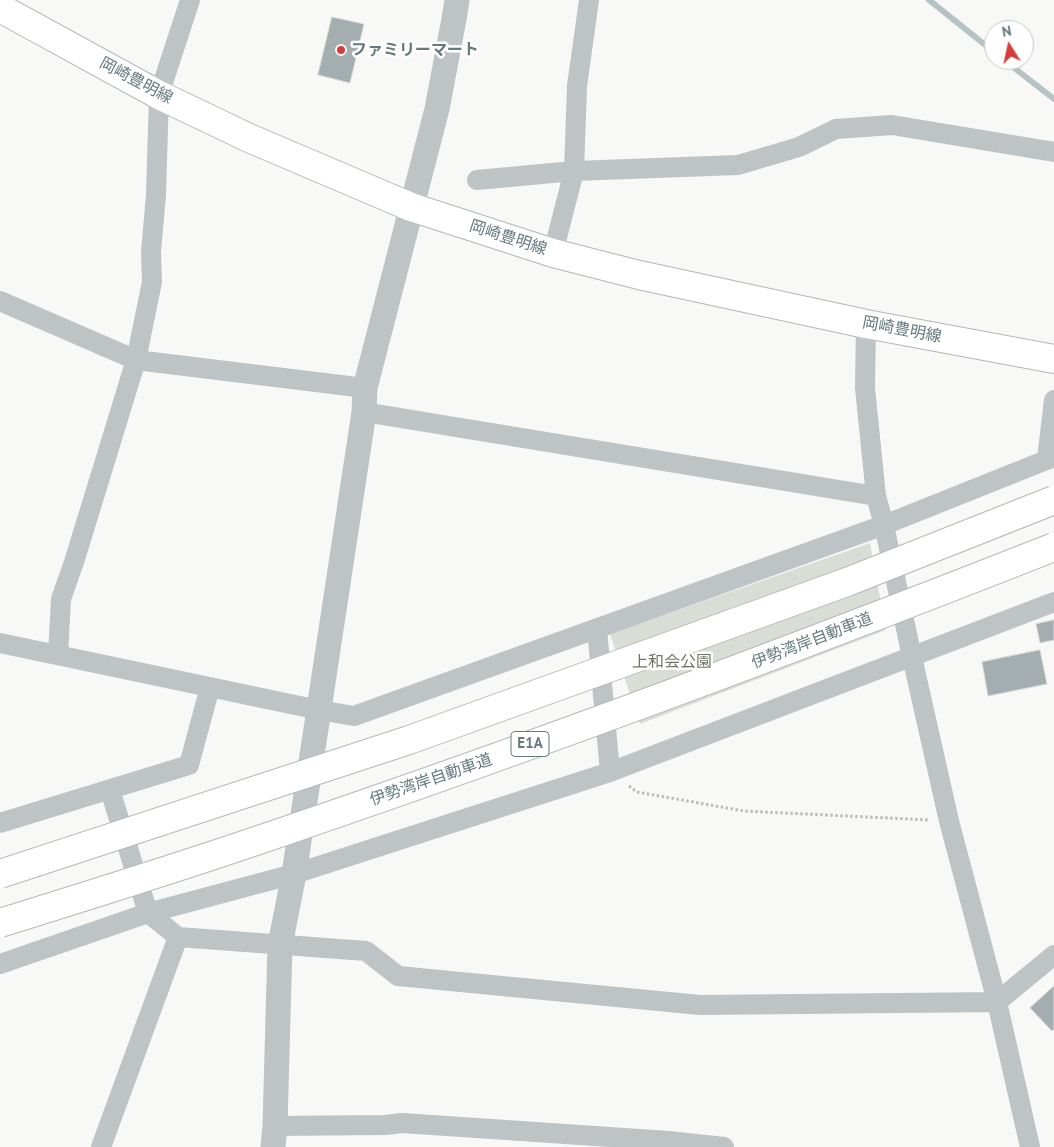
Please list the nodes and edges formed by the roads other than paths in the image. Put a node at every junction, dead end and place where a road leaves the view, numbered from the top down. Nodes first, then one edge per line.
1 (190, 0) edge
2 (457, 0) edge
3 (589, 0) edge
4 (0, 8) edge
5 (159, 95) junction
6 (1054, 152) edge
7 (574, 171) junction
8 (477, 180) dead end
9 (411, 207) junction
10 (553, 253) junction
11 (0, 301) edge
12 (866, 324) junction
13 (1054, 359) edge
14 (136, 360) junction
15 (366, 388) junction
16 (1054, 400) edge
17 (364, 412) junction
18 (1051, 458) edge
19 (876, 496) junction
20 (1054, 500) edge
21 (884, 525) junction
22 (1054, 547) edge
23 (1054, 602) edge
24 (597, 629) junction
25 (0, 643) edge
26 (58, 655) junction
27 (912, 657) junction
28 (210, 687) junction
29 (319, 710) junction
30 (610, 772) junction
31 (110, 790) junction
32 (0, 823) edge
33 (0, 874) edge
34 (294, 874) junction
35 (148, 913) junction
36 (0, 923) edge
37 (178, 937) junction
38 (280, 945) junction
39 (1054, 954) edge
40 (0, 964) edge
41 (996, 1002) junction
42 (274, 1137) edge
43 (102, 1147) edge
44 (724, 1147) edge
45 (1030, 1147) edge

1 - 5 street
2 - 9 street
3 - 7 street
4 - 5 main road, 岡崎豊明線
5 - 9 main road, 岡崎豊明線
5 - 14 street
6 - 7 street
7 - 8 street
7 - 10 street
9 - 10 main road, 岡崎豊明線
9 - 15 street
10 - 12 main road, 岡崎豊明線
11 - 14 street
12 - 13 main road, 岡崎豊明線
12 - 19 street
14 - 15 street
14 - 26 street
15 - 17 street
16 - 18 street
17 - 19 street
17 - 29 street
18 - 21 street
19 - 21 street
20 - 33 main road, bridge
21 - 24 street
21 - 27 street
22 - 36 main road, 伊勢湾岸自動車道 / E1A, bridge
23 - 27 street
24 - 29 street
24 - 30 street
25 - 26 street
26 - 28 street
27 - 30 street
27 - 41 street
28 - 29 street
28 - 31 street
29 - 34 street
30 - 34 street
31 - 32 street
31 - 35 street
34 - 35 street
34 - 38 street
35 - 37 street
35 - 40 street
37 - 38 street
37 - 43 street
38 - 41 street
38 - 42 street
39 - 41 street
41 - 45 street
42 - 44 street

